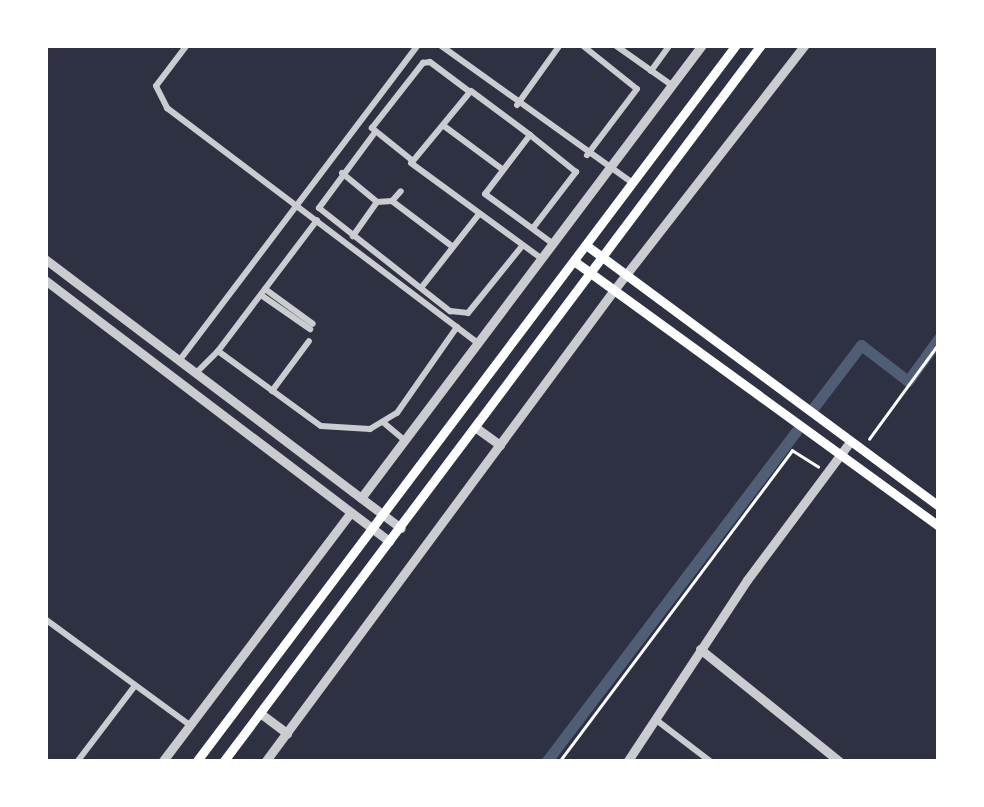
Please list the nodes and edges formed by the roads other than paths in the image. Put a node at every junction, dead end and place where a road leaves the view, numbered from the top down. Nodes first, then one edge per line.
1 (187, 45) edge
2 (418, 45) edge
3 (440, 45) edge
4 (560, 45) edge
5 (582, 45) edge
6 (615, 45) edge
7 (670, 45) edge
8 (702, 45) edge
9 (736, 45) edge
10 (761, 45) edge
11 (805, 45) edge
12 (651, 71) junction
13 (672, 86) junction
14 (470, 90) junction
15 (518, 105) junction
16 (358, 124) junction
17 (444, 126) junction
18 (373, 135) junction
19 (530, 135) junction
20 (587, 155) junction
21 (607, 168) junction
22 (502, 169) junction
23 (342, 173) junction
24 (633, 182) junction
25 (400, 191) dead end
26 (377, 202) junction
27 (392, 202) junction
28 (296, 204) junction
29 (479, 214) junction
30 (317, 220) junction
31 (533, 228) junction
32 (353, 236) junction
33 (552, 243) junction
34 (586, 245) junction
35 (522, 246) junction
36 (453, 247) junction
37 (541, 258) junction
38 (603, 258) junction
39 (45, 259) edge
40 (574, 261) junction
41 (590, 272) junction
42 (626, 274) junction
43 (45, 280) edge
44 (420, 288) junction
45 (614, 290) junction
46 (263, 292) junction
47 (312, 327) dead end
48 (457, 327) junction
49 (309, 341) dead end
50 (478, 342) junction
51 (218, 351) junction
52 (179, 361) junction
53 (196, 373) junction
54 (272, 391) junction
55 (384, 423) junction
56 (475, 427) junction
57 (404, 440) junction
58 (850, 442) junction
59 (500, 444) junction
60 (838, 455) junction
61 (361, 498) junction
62 (939, 506) edge
63 (352, 512) junction
64 (384, 516) junction
65 (939, 526) edge
66 (400, 528) junction
67 (374, 529) junction
68 (389, 541) junction
69 (45, 620) edge
70 (700, 649) junction
71 (134, 686) junction
72 (260, 713) junction
73 (655, 719) junction
74 (190, 724) junction
75 (287, 733) junction
76 (76, 762) edge
77 (162, 762) edge
78 (196, 762) edge
79 (223, 762) edge
80 (265, 762) edge
81 (627, 762) edge
82 (711, 762) edge
83 (840, 762) edge

1 - 28 street
2 - 16 street
3 - 15 street
4 - 15 street
5 - 20 street
6 - 12 street
7 - 12 street
8 - 13 street
9 - 24 main road
10 - 38 main road
11 - 42 street
12 - 13 street
13 - 21 street
14 - 17 street
14 - 17 street
14 - 19 street
15 - 20 street
16 - 18 street
16 - 28 street
17 - 22 street
18 - 23 street
18 - 29 street
19 - 22 street
19 - 31 street
20 - 21 street
21 - 24 street
21 - 33 street
22 - 31 street
23 - 26 street
23 - 32 street
24 - 34 main road
25 - 27 street
26 - 27 street
26 - 32 street
27 - 36 street
28 - 30 street
28 - 52 street
29 - 35 street
29 - 36 street
30 - 46 street
30 - 48 street
31 - 33 street
32 - 44 street
33 - 37 street
34 - 38 main road
34 - 40 main road
35 - 37 street
35 - 44 street
36 - 44 street
37 - 50 street
38 - 41 main road
38 - 42 main road
39 - 52 street
40 - 41 main road
40 - 64 main road
41 - 45 main road
41 - 56 main road
42 - 45 street
42 - 58 main road
43 - 63 street
45 - 59 street
45 - 60 main road
46 - 47 street
46 - 51 street
48 - 50 street
48 - 55 street
49 - 54 street
50 - 57 street
51 - 53 street
51 - 54 street
52 - 53 street
53 - 61 street
54 - 55 street
55 - 57 street
56 - 59 street
56 - 66 main road
57 - 61 street
58 - 60 street
58 - 62 main road
59 - 75 street
60 - 65 main road
60 - 70 street
61 - 64 street
63 - 67 street
63 - 74 street
64 - 66 street
64 - 67 main road
66 - 68 main road
67 - 68 street
67 - 78 main road
68 - 72 main road
69 - 71 street
70 - 73 street
70 - 83 street
71 - 74 street
71 - 76 street
72 - 75 street
72 - 79 main road
73 - 81 street
73 - 82 street
74 - 77 street
75 - 80 street

